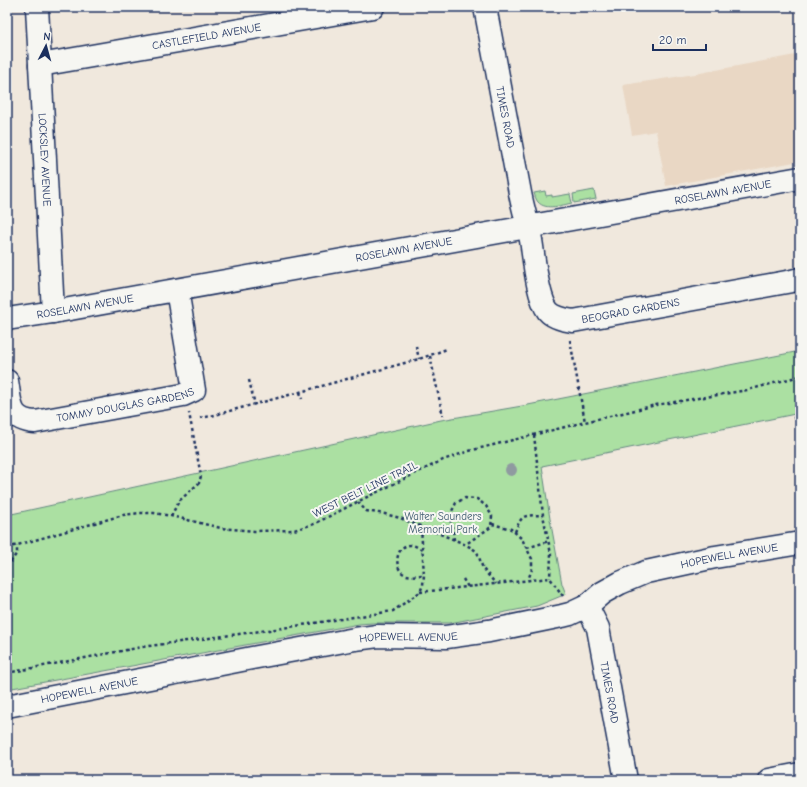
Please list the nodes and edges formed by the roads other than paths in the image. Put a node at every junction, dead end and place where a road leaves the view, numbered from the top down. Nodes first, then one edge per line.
1 (37, 7) edge
2 (373, 7) edge
3 (485, 7) edge
4 (40, 65) junction
5 (800, 178) edge
6 (528, 227) junction
7 (800, 279) edge
8 (177, 290) junction
9 (54, 312) junction
10 (7, 319) edge
11 (7, 381) edge
12 (800, 543) edge
13 (587, 606) junction
14 (7, 706) edge
15 (800, 774) edge
16 (626, 780) edge
17 (769, 780) edge

1 - 4 street, LOCKSLEY AVENUE
2 - 4 street, CASTLEFIELD AVENUE
3 - 6 street, TIMES ROAD
4 - 9 street, LOCKSLEY AVENUE
5 - 6 street, ROSELAWN AVENUE
6 - 7 street, BEOGRAD GARDENS
6 - 8 street, ROSELAWN AVENUE
8 - 9 street, ROSELAWN AVENUE
8 - 11 street, TOMMY DOUGLAS GARDENS
9 - 10 street, ROSELAWN AVENUE
12 - 13 street, HOPEWELL AVENUE
13 - 14 street, HOPEWELL AVENUE
13 - 16 street, TIMES ROAD
15 - 17 street

